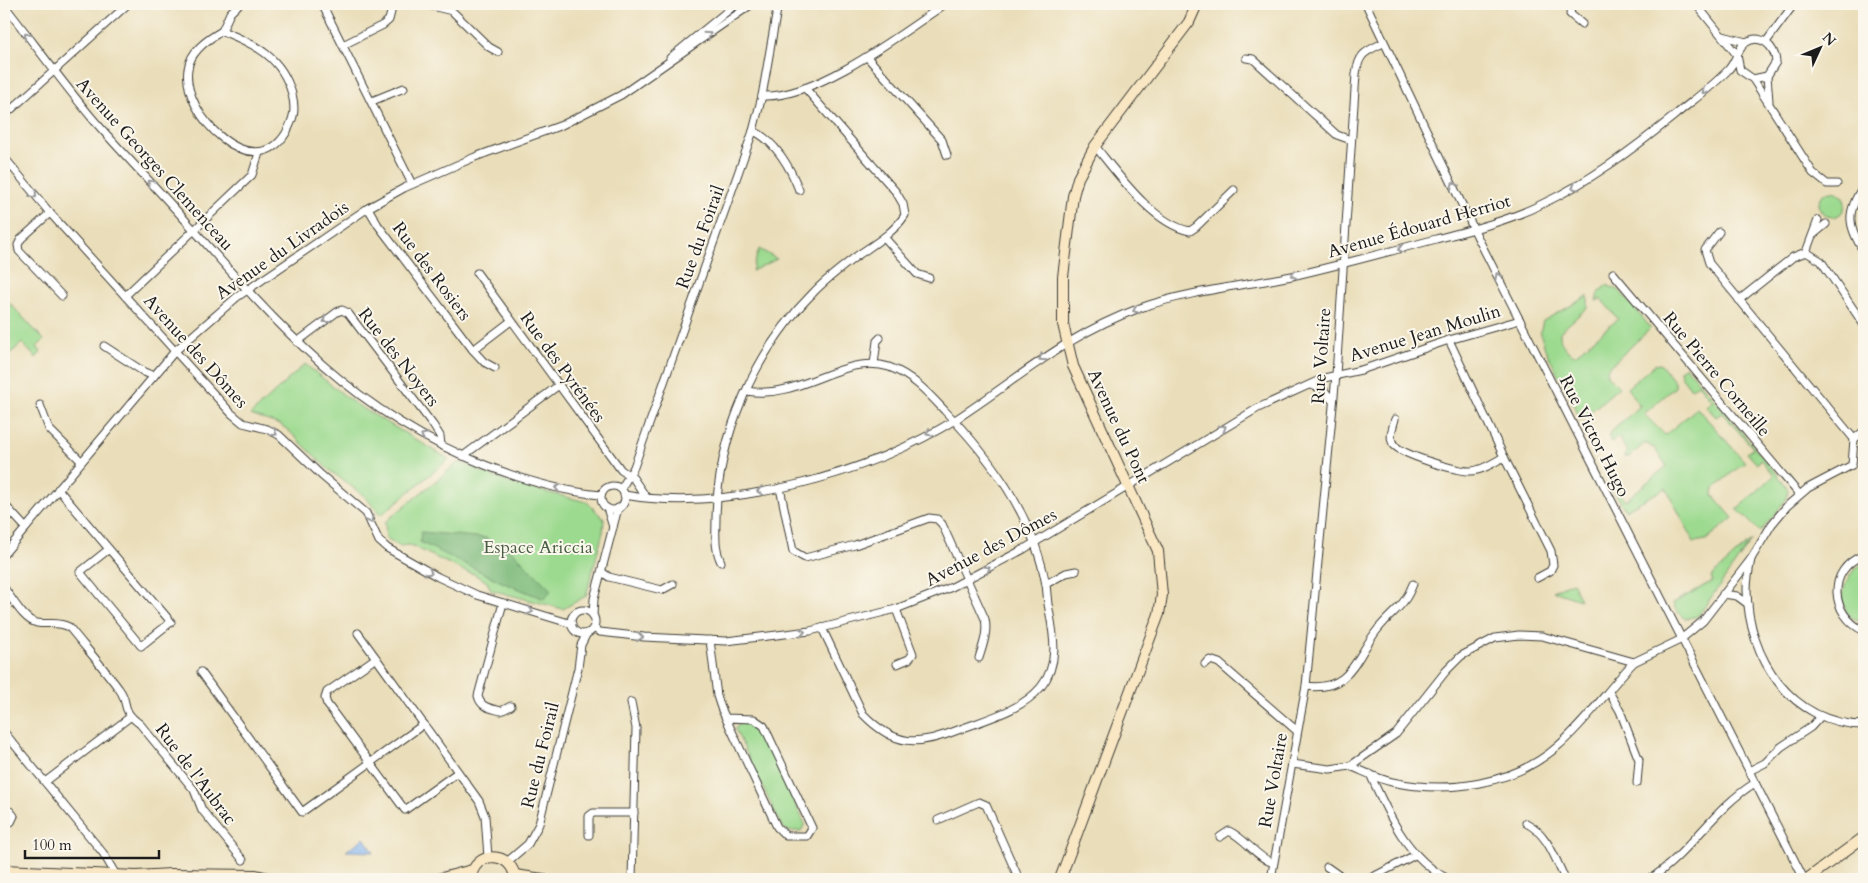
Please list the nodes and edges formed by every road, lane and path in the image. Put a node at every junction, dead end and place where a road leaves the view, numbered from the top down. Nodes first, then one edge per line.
1 (4, 4) edge
2 (128, 4) edge
3 (239, 4) edge
4 (322, 4) edge
5 (393, 4) edge
6 (424, 4) edge
7 (736, 4) edge
8 (752, 4) edge
9 (778, 4) edge
10 (945, 4) edge
11 (1197, 4) edge
12 (1366, 4) edge
13 (1575, 4) edge
14 (1696, 4) edge
15 (1794, 4) edge
16 (1582, 24) dead end
17 (222, 31) junction
18 (1722, 36) junction
19 (1746, 42) junction
20 (1766, 42) junction
21 (1383, 43) junction
22 (343, 45) junction
23 (498, 52) dead end
24 (1737, 55) junction
25 (868, 57) junction
26 (1246, 58) dead end
27 (54, 71) junction
28 (654, 73) junction
29 (1767, 76) junction
30 (1753, 79) junction
31 (404, 88) dead end
32 (804, 88) junction
33 (762, 96) junction
34 (372, 101) junction
35 (1769, 104) junction
36 (4, 116) edge
37 (753, 131) junction
38 (1351, 140) junction
39 (1095, 146) junction
40 (259, 152) junction
41 (947, 155) dead end
42 (4, 157) edge
43 (412, 184) junction
44 (1837, 184) dead end
45 (1864, 186) edge
46 (800, 190) dead end
47 (1234, 190) dead end
48 (368, 208) junction
49 (50, 213) junction
50 (1818, 220) dead end
51 (1826, 224) dead end
52 (1474, 229) junction
53 (194, 231) junction
54 (1719, 232) dead end
55 (1814, 234) junction
56 (884, 238) junction
57 (1806, 252) junction
58 (1864, 252) edge
59 (1342, 263) junction
60 (477, 273) dead end
61 (1613, 273) dead end
62 (929, 278) dead end
63 (248, 290) junction
64 (62, 296) dead end
65 (125, 296) junction
66 (1739, 300) junction
67 (1520, 320) junction
68 (511, 321) junction
69 (1864, 326) edge
70 (880, 338) dead end
71 (1449, 340) junction
72 (297, 342) junction
73 (1066, 342) junction
74 (104, 346) dead end
75 (473, 350) junction
76 (175, 351) junction
77 (874, 364) junction
78 (495, 368) dead end
79 (1336, 375) junction
80 (154, 376) junction
81 (558, 385) junction
82 (1310, 385) junction
83 (747, 390) junction
84 (1332, 400) junction
85 (40, 405) dead end
86 (1395, 419) dead end
87 (954, 420) junction
88 (1864, 431) edge
89 (1854, 439) junction
90 (442, 445) junction
91 (463, 456) junction
92 (1504, 457) junction
93 (81, 461) junction
94 (629, 475) junction
95 (612, 486) junction
96 (1129, 486) junction
97 (780, 488) junction
98 (58, 489) junction
99 (623, 492) junction
100 (1799, 494) junction
101 (601, 495) junction
102 (646, 497) junction
103 (717, 497) junction
104 (4, 504) edge
105 (607, 508) junction
106 (618, 508) junction
107 (614, 527) junction
108 (26, 528) junction
109 (1034, 543) junction
110 (109, 549) junction
111 (4, 554) edge
112 (1864, 555) edge
113 (1751, 559) junction
114 (721, 562) dead end
115 (1076, 571) dead end
116 (602, 572) junction
117 (1537, 578) dead end
118 (968, 580) junction
119 (673, 584) dead end
120 (1046, 584) junction
121 (1413, 584) dead end
122 (4, 588) edge
123 (1723, 594) junction
124 (594, 599) junction
125 (503, 603) junction
126 (1748, 604) junction
127 (896, 609) junction
128 (581, 610) junction
129 (593, 615) junction
130 (572, 624) junction
131 (822, 628) junction
132 (1864, 630) edge
133 (576, 631) junction
134 (590, 631) junction
135 (358, 633) dead end
136 (710, 640) junction
137 (1680, 640) junction
138 (581, 645) junction
139 (376, 658) junction
140 (979, 658) dead end
141 (1634, 662) junction
142 (897, 664) dead end
143 (1205, 664) dead end
144 (201, 672) dead end
145 (1306, 686) junction
146 (1609, 692) junction
147 (631, 702) dead end
148 (512, 706) dead end
149 (130, 717) junction
150 (1820, 717) junction
151 (726, 718) junction
152 (424, 724) junction
153 (1864, 725) edge
154 (1296, 731) junction
155 (4, 732) edge
156 (370, 762) junction
157 (1292, 764) junction
158 (1350, 766) junction
159 (1749, 771) junction
160 (458, 772) junction
161 (1370, 774) junction
162 (45, 782) junction
163 (1637, 782) dead end
164 (1754, 783) junction
165 (4, 811) edge
166 (634, 813) junction
167 (938, 820) dead end
168 (4, 822) edge
169 (1526, 823) dead end
170 (589, 835) dead end
171 (1864, 837) edge
172 (1220, 838) dead end
173 (1415, 855) junction
174 (488, 857) junction
175 (243, 860) dead end
176 (507, 862) junction
177 (1273, 863) junction
178 (1327, 867) dead end
179 (4, 870) edge
180 (472, 874) edge
181 (116, 875) junction
182 (515, 877) edge
183 (273, 879) edge
184 (440, 879) edge
185 (543, 879) edge
186 (632, 879) edge
187 (1019, 879) edge
188 (1060, 879) edge
189 (1271, 879) edge
190 (1344, 879) edge
191 (1369, 879) edge
192 (1448, 879) edge
193 (1565, 879) edge
194 (1650, 879) edge
195 (1805, 879) edge

27 -> 1 street, Avenue Georges Clemenceau
2 - 27 street
3 - 17 street
4 - 22 street
5 - 22 street
6 - 23 street
7 - 28 street, Avenue du Livradois
28 -> 8 street, Avenue du Livradois
9 - 33 street, Rue du Foirail
10 - 25 street
11 - 39 street, Avenue du Pont
12 - 21 street, Rue Victor Hugo
13 - 16 street
14 - 18 street
15 - 20 street
17 - 40 street
17 - 40 street
18 - 19 street
18 - 24 street
19 - 20 street
19 - 24 street
20 - 29 street
21 - 38 street, Rue Voltaire
52 -> 21 street, Rue Victor Hugo
22 - 34 street
24 - 30 street
24 -> 52 street, Avenue Édouard Herriot
25 - 32 street
25 - 41 street
26 - 38 street
27 - 36 street
53 -> 27 street, Avenue Georges Clemenceau
28 - 43 street, Avenue du Livradois
29 - 30 street
29 - 35 street
30 - 35 street
31 - 34 street
32 - 33 street
32 - 56 street
33 - 37 street, Rue du Foirail
34 - 43 street
35 - 44 street
37 - 46 street
37 - 94 street, Rue du Foirail
38 - 59 street, Rue Voltaire
39 - 47 street
39 - 73 street, Avenue du Pont
40 - 53 street
42 -> 49 street, Avenue des Dômes
43 - 48 street, Avenue du Livradois
45 - 58 street
48 - 63 street, Avenue du Livradois
48 - 75 street, Rue des Rosiers
49 - 64 street
49 - 65 street, Avenue des Dômes
50 - 55 street
51 - 55 street
52 -> 59 street, Avenue Édouard Herriot
67 -> 52 street, Rue Victor Hugo
53 - 63 street, Avenue Georges Clemenceau
53 - 65 street
54 - 66 street
55 - 57 street
56 - 62 street
56 - 83 street
57 - 66 street
57 - 69 street
59 -> 73 street, Avenue Édouard Herriot
59 - 79 street, Rue Voltaire
60 - 68 street, Rue des Pyrénées
61 - 100 street, Rue Pierre Corneille
63 - 72 street, Avenue Georges Clemenceau
63 - 76 street, Avenue du Livradois
65 - 76 street, Avenue des Dômes
66 - 89 street
67 - 71 street, Avenue Jean Moulin
67 - 137 street, Rue Victor Hugo
68 - 75 street
68 - 81 street, Rue des Pyrénées
70 - 77 street
71 - 79 street, Avenue Jean Moulin
71 - 92 street
90 -> 72 street, Avenue Georges Clemenceau
90 -> 72 street, Rue des Noyers
73 -> 87 street
73 - 96 street, Avenue du Pont
74 - 80 street
75 - 78 street, Rue des Rosiers
76 - 80 street, Avenue du Livradois
76 -> 125 street, Avenue des Dômes
77 - 83 street
77 - 87 street
79 - 82 street, Avenue Jean Moulin
79 - 84 street, Rue Voltaire
80 - 93 street, Avenue du Livradois
81 - 91 street
81 - 94 street, Rue des Pyrénées
82 - 84 street
96 -> 82 street, Avenue Jean Moulin
83 - 103 street
84 - 145 street, Rue Voltaire
85 - 93 street
86 - 92 street
87 -> 97 street
87 - 109 street
88 - 89 street
89 - 100 street
90 - 91 street, Avenue Georges Clemenceau
101 -> 91 street, Avenue Georges Clemenceau
92 - 117 street
93 - 98 street, Avenue du Livradois
94 - 95 street
94 - 99 street, Rue du Foirail
94 - 102 street
95 - 99 street
95 - 101 street
96 - 109 street, Avenue des Dômes
96 - 188 street, Avenue du Pont
97 -> 103 street
97 - 118 street
98 - 108 street, Avenue du Livradois
98 - 110 street
99 - 102 street
99 - 106 street
100 - 113 street
101 - 105 street
102 - 103 street
103 - 114 street
104 - 108 street
105 - 106 street
105 - 107 street
106 - 107 street
107 - 116 street
108 - 111 street, Avenue du Livradois
118 -> 109 street, Avenue des Dômes
109 - 120 street
110 - 110 street
112 - 132 street
113 - 123 street
113 - 126 street
115 - 120 street
116 - 119 street
116 - 124 street
118 - 127 street, Avenue des Dômes
118 - 140 street
120 - 131 street
121 - 145 street
122 - 149 street, Rue de l'Aubrac
123 - 126 street
123 - 137 street
124 - 128 street
124 - 129 street
125 -> 130 street, Avenue des Dômes
125 - 148 street
126 - 150 street
127 - 131 street, Avenue des Dômes
127 - 142 street
128 - 129 street
128 - 130 street
129 - 134 street
130 - 133 street
136 -> 131 street, Avenue des Dômes
133 - 134 street
133 - 138 street, Rue du Foirail
134 -> 136 street, Avenue des Dômes
134 - 138 street, Rue du Foirail
135 - 139 street
136 - 151 street
137 - 141 street
137 - 159 street, Rue Victor Hugo
138 - 176 street, Rue du Foirail
139 - 152 street
139 - 156 street
141 - 146 street
141 - 158 street
143 - 154 street
144 - 156 street
145 - 154 street, Rue Voltaire
146 - 161 street
146 - 163 street
147 - 166 street
149 - 162 street
149 - 175 street, Rue de l'Aubrac
150 - 153 street
150 - 159 street
151 - 151 street
152 - 156 street
152 - 160 street
154 - 157 street, Rue Voltaire
155 - 162 street
156 - 160 street
157 - 158 street
157 - 177 street, Rue Voltaire
158 - 161 street
159 - 164 street, Rue Victor Hugo
160 - 174 street
161 - 173 street
162 - 181 street
164 - 194 street
164 - 195 street, Rue Victor Hugo
165 - 168 street
166 - 170 street
166 - 186 street
167 - 187 street
169 - 193 street
171 - 195 street
172 - 177 street
173 - 191 street
173 - 192 street
174 - 176 street
174 - 180 street
176 - 182 street
177 - 189 street, Rue Voltaire
178 - 190 street
179 - 181 street
180 - 184 street
181 - 183 street
182 - 185 street

